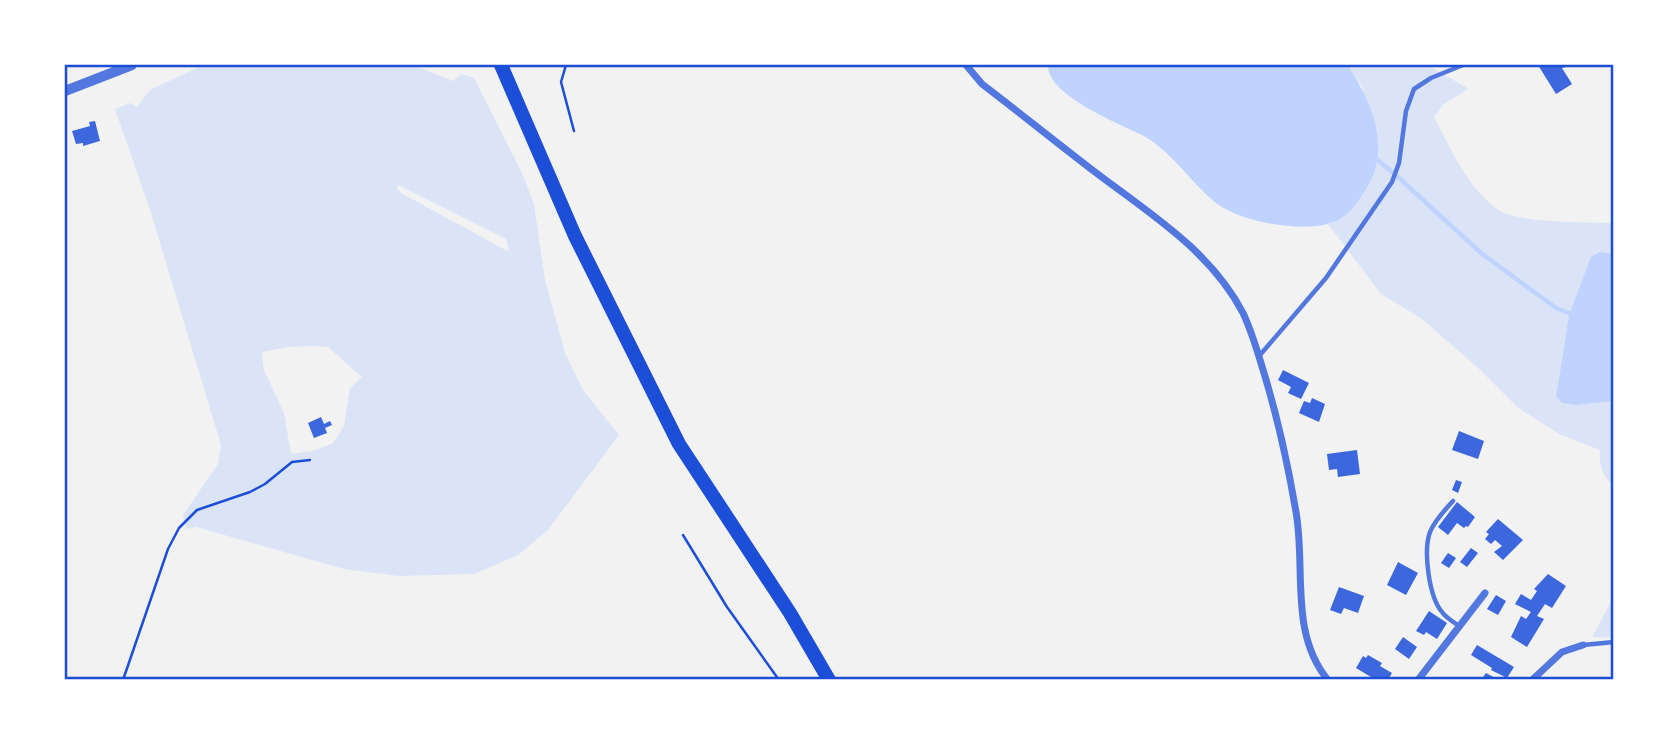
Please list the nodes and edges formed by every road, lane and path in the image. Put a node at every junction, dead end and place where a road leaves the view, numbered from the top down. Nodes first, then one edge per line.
1 (132, 65) edge
2 (501, 65) edge
3 (566, 65) edge
4 (966, 65) edge
5 (1464, 65) edge
6 (65, 91) edge
7 (574, 131) dead end
8 (1259, 356) junction
9 (310, 460) dead end
10 (1453, 501) dead end
11 (683, 535) dead end
12 (1485, 593) dead end
13 (1459, 626) junction
14 (1614, 642) edge
15 (1583, 645) joint
16 (123, 680) edge
17 (779, 680) edge
18 (829, 680) edge
19 (1328, 680) edge
20 (1418, 680) edge
21 (1532, 680) edge

1 - 6 street
2 - 18 main road
3 - 7 path
4 - 8 street
5 - 8 lane
8 - 19 street
9 - 16 path
10 - 13 lane
11 - 17 path
12 - 13 street
13 - 20 street
14 - 15 lane
15 - 21 street

